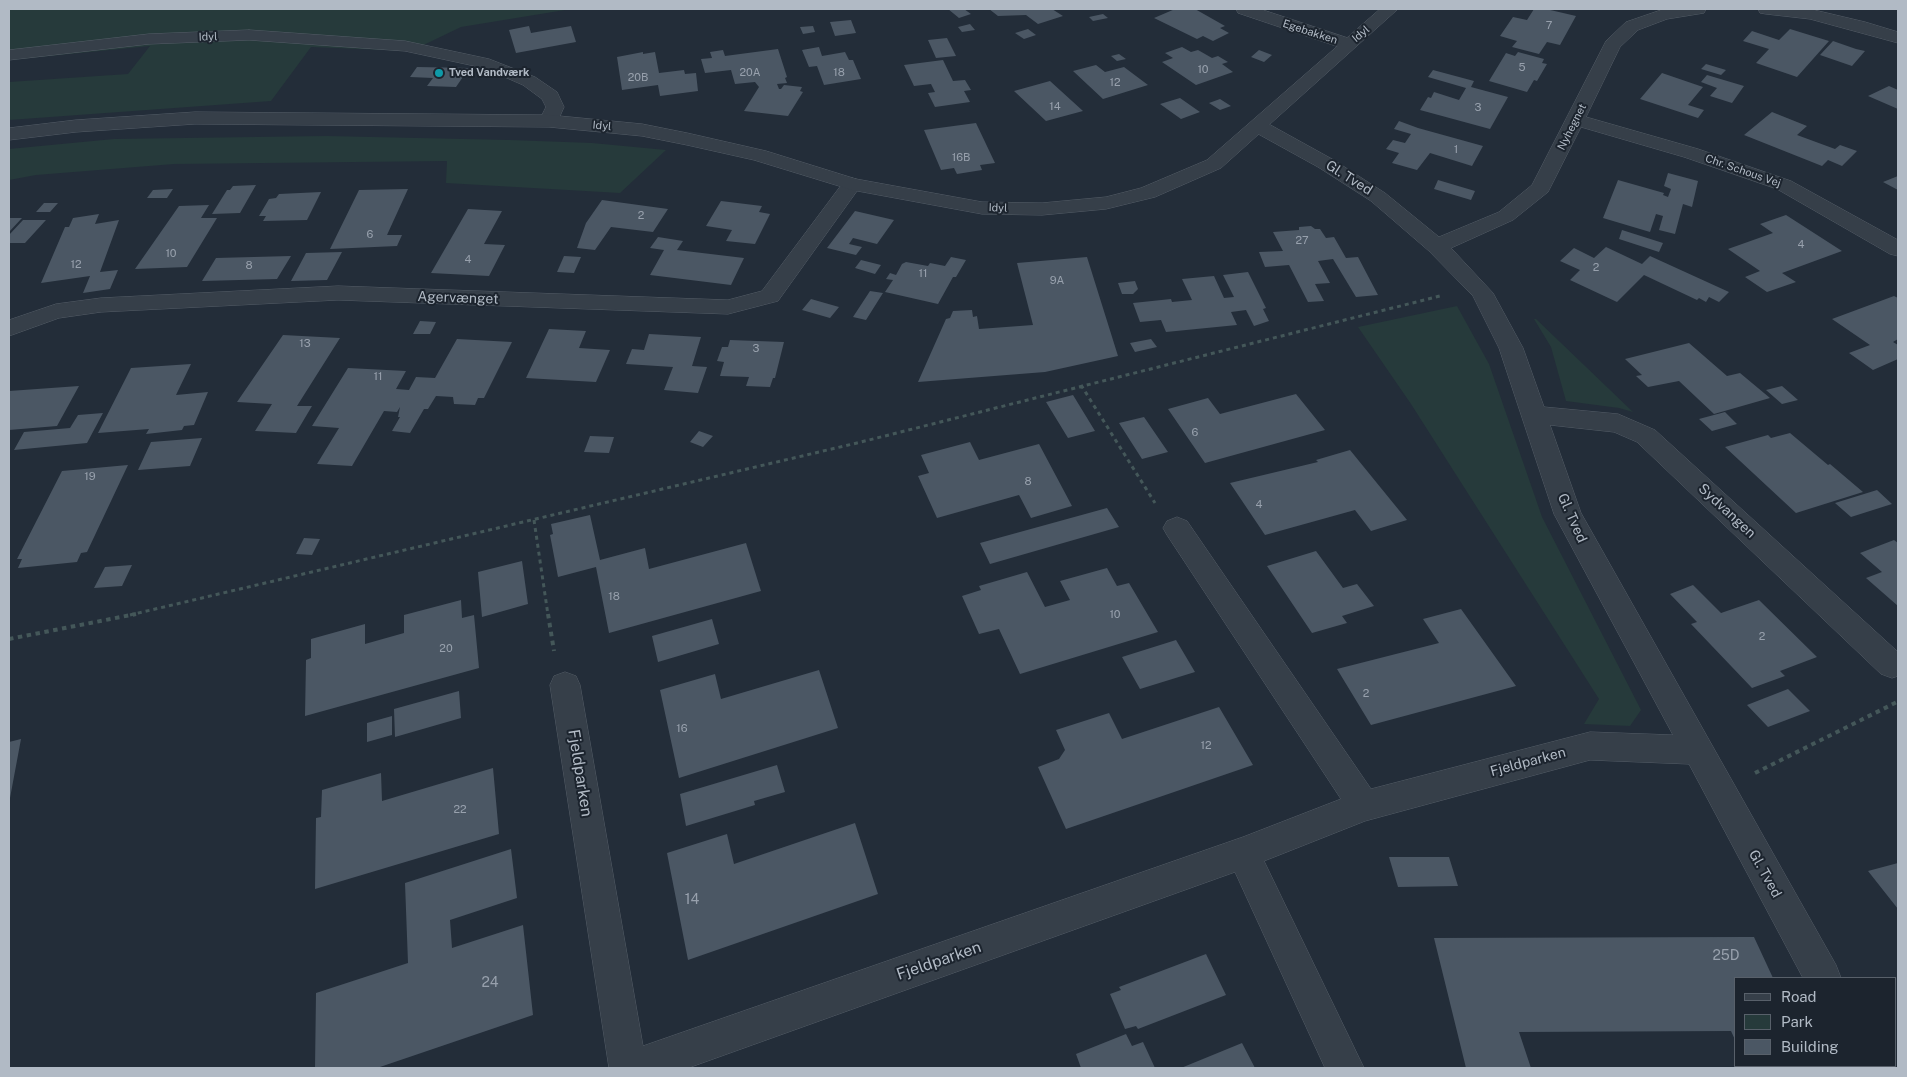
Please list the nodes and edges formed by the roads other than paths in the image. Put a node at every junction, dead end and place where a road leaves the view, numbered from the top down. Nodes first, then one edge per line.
1 (1244, 9) edge
2 (1390, 9) edge
3 (1698, 9) edge
4 (1766, 9) edge
5 (1898, 38) edge
6 (1348, 44) junction
7 (9, 55) edge
8 (1576, 120) junction
9 (549, 121) junction
10 (1258, 126) junction
11 (9, 134) edge
12 (852, 184) junction
13 (1438, 246) junction
14 (1898, 249) edge
15 (9, 328) edge
16 (1534, 415) junction
17 (1179, 532) road end
18 (1892, 665) dead end
19 (565, 684) road end
20 (1696, 750) junction
21 (1364, 806) junction
22 (1243, 853) junction
23 (1822, 977) edge
24 (628, 1068) edge
25 (635, 1068) edge
26 (1345, 1068) edge

1 - 6 street, Egebakken
2 - 6 street, Idyl
3 - 8 street, Nyhegnet
4 - 5 street
6 - 10 street, Idyl
7 - 9 street, Idyl
8 - 13 street, Nyhegnet
8 - 14 street, Chr. Schous Vej
9 - 11 street, Idyl
9 - 12 street, Idyl
10 - 12 street, Idyl
10 - 13 street, Gl. Tved
12 - 15 street, Agervænget
13 - 16 street, Gl. Tved
16 - 18 street, Sydvangen
16 - 20 street, Gl. Tved
17 - 21 street
19 - 24 street, Fjeldparken
20 - 21 street, Fjeldparken
20 - 23 street, Gl. Tved
21 - 22 street, Fjeldparken
22 - 25 street, Fjeldparken
22 - 26 street

